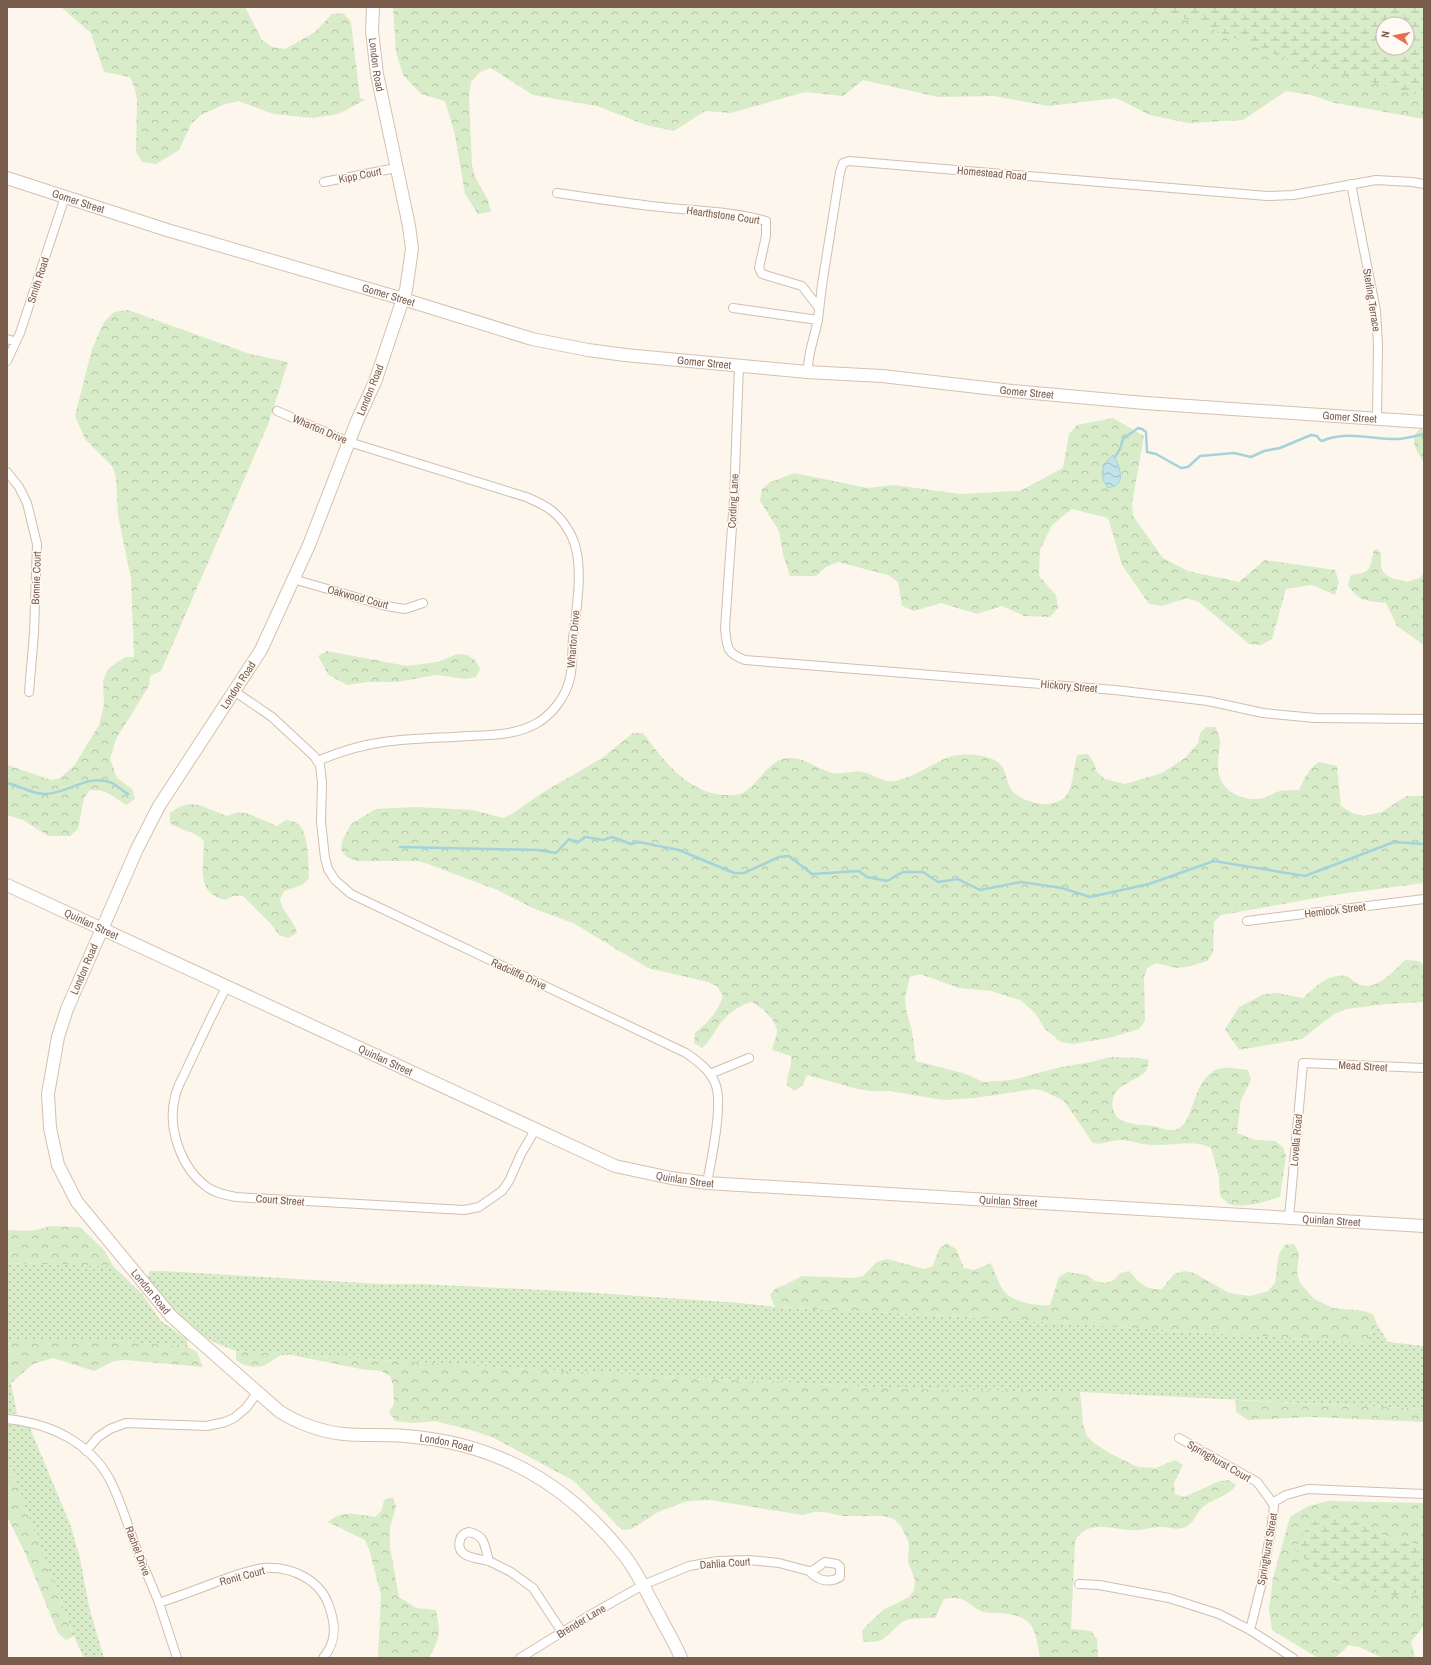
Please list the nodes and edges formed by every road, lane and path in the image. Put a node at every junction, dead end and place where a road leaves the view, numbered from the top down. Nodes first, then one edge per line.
1 (373, 7) edge
2 (396, 168) junction
3 (7, 178) edge
4 (324, 182) dead end
5 (1351, 184) junction
6 (1424, 184) edge
7 (557, 193) dead end
8 (65, 197) junction
9 (403, 299) junction
10 (733, 308) dead end
11 (819, 308) junction
12 (818, 320) junction
13 (7, 340) edge
14 (16, 342) junction
15 (7, 361) edge
16 (739, 366) junction
17 (807, 372) junction
18 (277, 411) dead end
19 (1377, 418) junction
20 (1424, 422) edge
21 (349, 442) junction
22 (7, 472) edge
23 (293, 579) junction
24 (423, 603) dead end
25 (726, 637) joint
26 (234, 691) junction
27 (29, 692) dead end
28 (1424, 719) edge
29 (317, 761) junction
30 (7, 885) edge
31 (1424, 899) edge
32 (1247, 920) dead end
33 (102, 927) junction
34 (227, 986) junction
35 (749, 1058) dead end
36 (1303, 1063) joint
37 (1424, 1068) edge
38 (710, 1074) junction
39 (535, 1130) junction
40 (707, 1183) junction
41 (1289, 1218) junction
42 (1424, 1226) edge
43 (258, 1392) junction
44 (7, 1419) edge
45 (1179, 1438) dead end
46 (86, 1451) junction
47 (1424, 1494) edge
48 (1272, 1503) junction
49 (489, 1561) dead end
50 (809, 1571) dead end
51 (1079, 1584) dead end
52 (643, 1585) junction
53 (158, 1603) junction
54 (1250, 1630) junction
55 (562, 1632) junction
56 (177, 1658) edge
57 (323, 1658) edge
58 (520, 1658) edge
59 (681, 1658) edge
60 (1293, 1658) edge

1 - 2 street, London Road
2 - 4 street, Kipp Court
2 - 9 street, London Road
3 - 8 street, Gomer Street
5 - 6 street
5 - 11 street, Homestead Road
5 - 19 street, Sterling Terrace
7 - 11 street, Hearthstone Court
8 - 9 street, Gomer Street
8 - 14 street, Smith Road
9 - 16 street, Gomer Street
9 - 21 street, London Road
10 - 12 street
11 - 12 street, Homestead Road
12 - 17 street, Homestead Road
13 - 14 street
14 - 15 street, Smith Road
16 - 17 street, Gomer Street
16 - 25 street, Cording Lane
17 - 19 street, Gomer Street
18 - 21 street, Wharton Drive
19 - 20 street, Gomer Street
21 - 23 street, London Road
21 - 29 street, Wharton Drive
22 - 27 street, Bonnie Court
23 - 24 street, Oakwood Court
23 - 26 street, London Road
25 - 28 street, Hickory Street
26 - 29 street
26 - 33 street, London Road
29 - 38 street, Radcliffe Drive
30 - 33 street, Quinlan Street
31 - 32 street, Hemlock Street
33 - 34 street, Quinlan Street
33 - 43 street, London Road
34 - 39 street, Quinlan Street
34 - 39 street, Court Street
35 - 38 street
36 - 37 street, Mead Street
36 - 41 street, Lovella Road
38 - 40 street, Radcliffe Drive
39 - 40 street, Quinlan Street
40 - 41 street, Quinlan Street
41 - 42 street, Quinlan Street
43 - 46 street
43 - 52 street, London Road
44 - 46 street, Rachel Drive
45 - 48 street, Springhurst Court
46 - 53 street, Rachel Drive
47 - 48 street, Springhurst Street
48 - 54 street, Springhurst Street
49 - 55 street
50 - 52 street, Dahlia Court
51 - 54 street
52 - 55 street, Brender Lane
52 - 59 street, London Road
53 - 56 street, Rachel Drive
53 - 57 street, Ronit Court
54 - 60 street
55 - 58 street, Brender Lane

